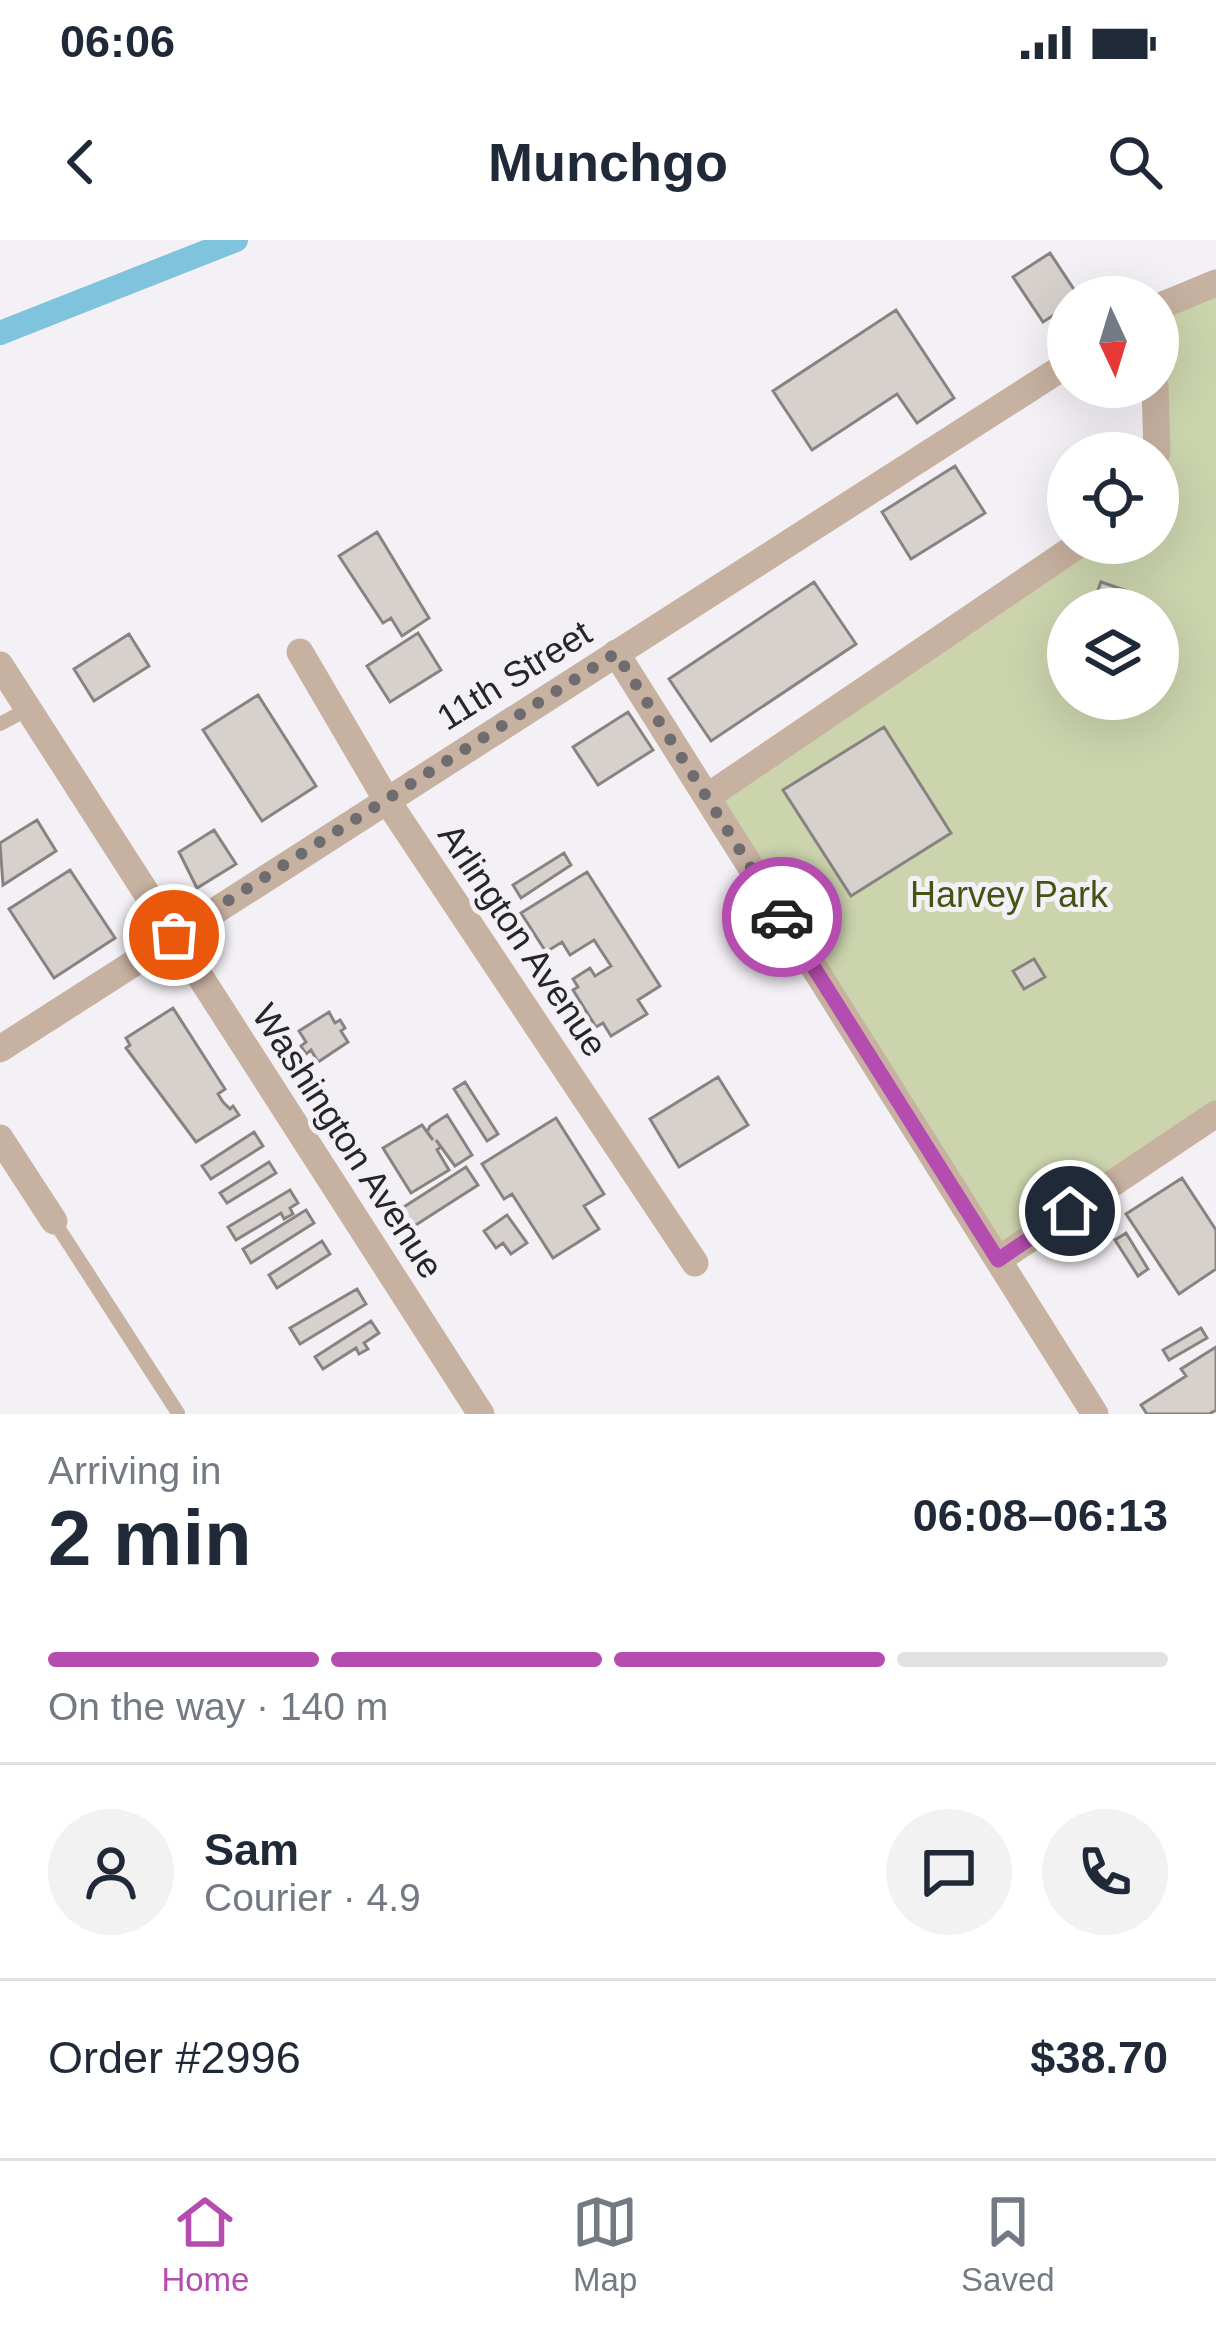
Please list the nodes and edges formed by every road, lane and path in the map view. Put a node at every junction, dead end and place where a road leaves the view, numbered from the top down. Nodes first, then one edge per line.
1 (1216, 284) edge
2 (1179, 299) edge
3 (1047, 377) edge
4 (1050, 564) edge
5 (300, 652) dead end
6 (616, 653) junction
7 (0, 665) edge
8 (28, 709) junction
9 (0, 724) edge
10 (707, 797) junction
11 (386, 800) junction
12 (174, 935) junction
13 (0, 1049) edge
14 (1216, 1114) edge
15 (0, 1138) edge
16 (54, 1221) joint
17 (998, 1260) junction
18 (695, 1263) dead end
19 (178, 1413) edge
20 (481, 1414) edge
21 (1095, 1414) edge

1 - 2 street
3 - 6 street, 11th Street
4 - 10 street
5 - 11 street, Arlington Avenue
6 - 10 street
6 - 11 street, 11th Street
7 - 8 street, Washington Avenue
8 - 9 lane
8 - 12 street, Washington Avenue
10 - 17 street
11 - 12 street, 11th Street
11 - 18 street, Arlington Avenue
12 - 13 street, 11th Street
12 - 20 street, Washington Avenue
14 - 17 street
15 - 16 street
16 - 19 lane
17 - 21 street

